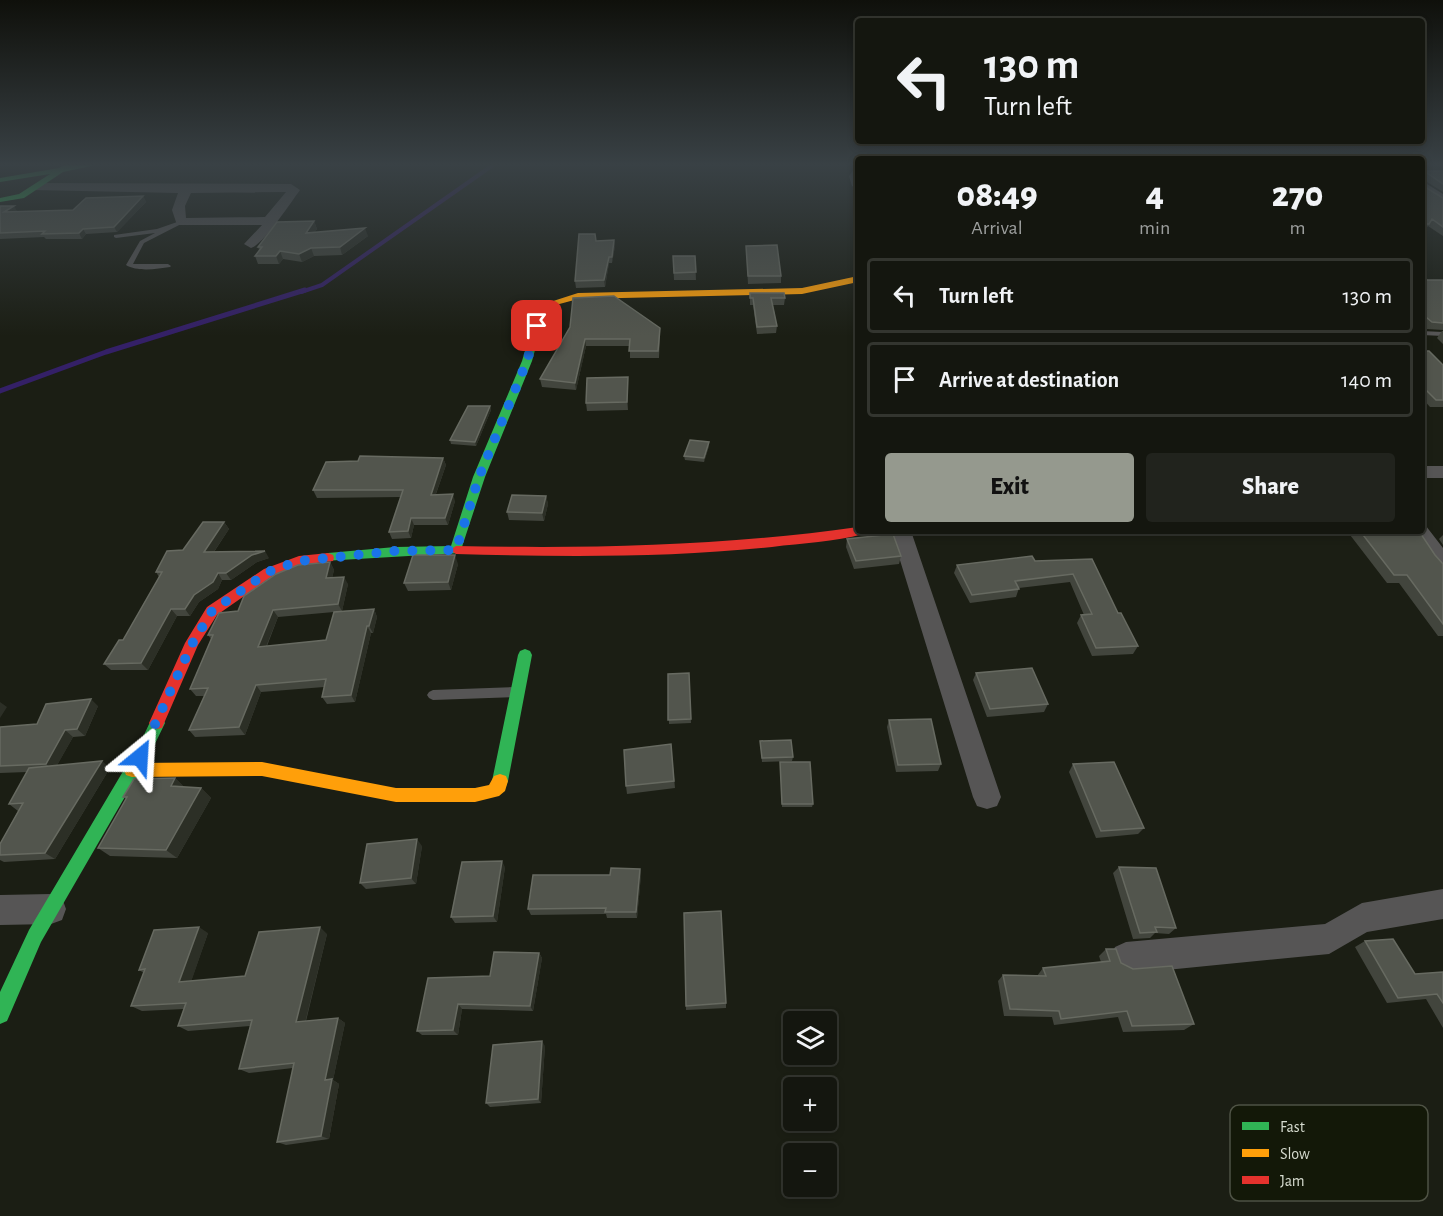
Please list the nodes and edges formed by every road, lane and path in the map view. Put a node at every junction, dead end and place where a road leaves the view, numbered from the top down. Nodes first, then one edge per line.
1 (269, 221) edge
2 (183, 222) joint
3 (205, 222) edge
4 (167, 229) junction
5 (116, 236) edge
6 (250, 244) dead end
7 (168, 266) dead end
8 (855, 280) edge
9 (1425, 333) edge
10 (1443, 334) edge
11 (1425, 472) edge
12 (1443, 472) edge
13 (855, 532) edge
14 (902, 534) edge
15 (1421, 534) edge
16 (456, 550) junction
17 (1443, 564) edge
18 (525, 655) dead end
19 (518, 692) junction
20 (433, 695) dead end
21 (132, 770) junction
22 (987, 796) dead end
23 (1443, 904) edge
24 (51, 909) junction
25 (0, 910) edge
26 (1126, 957) dead end
27 (0, 1014) edge

1 - 6 street
2 - 3 street
2 - 4 lane
4 - 5 lane
4 - 7 lane
8 - 16 street
9 - 10 lane
11 - 12 street
13 - 16 street
14 - 22 street
15 - 17 street
16 - 21 street
18 - 19 street
19 - 20 lane
19 - 21 street
21 - 24 street
23 - 26 street
24 - 25 street
24 - 27 street

